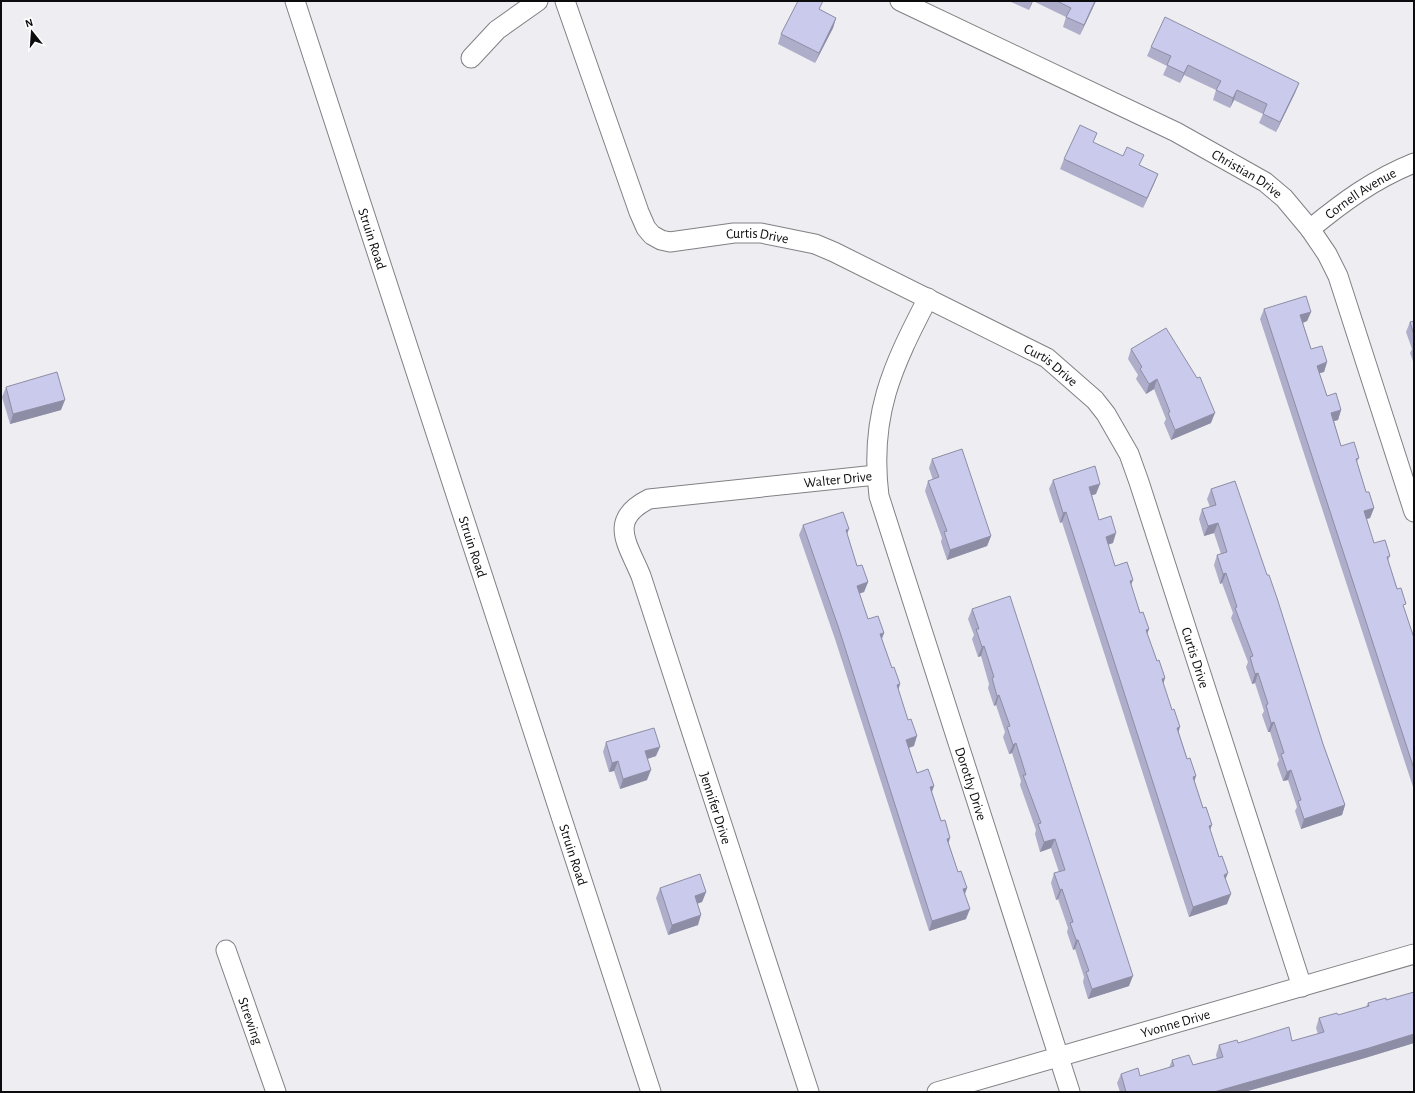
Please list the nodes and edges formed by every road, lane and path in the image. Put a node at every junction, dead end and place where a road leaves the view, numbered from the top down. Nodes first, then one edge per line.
1 (295, 1) edge
2 (538, 1) edge
3 (565, 1) edge
4 (900, 1) edge
5 (471, 58) dead end
6 (1414, 163) edge
7 (1310, 229) junction
8 (928, 298) junction
9 (876, 475) junction
10 (1414, 512) edge
11 (625, 525) joint
12 (226, 950) dead end
13 (1414, 954) edge
14 (1302, 987) junction
15 (1058, 1057) junction
16 (276, 1092) edge
17 (651, 1092) edge
18 (809, 1092) edge
19 (937, 1092) edge
20 (1070, 1092) edge

1 - 17 street, Struin Road
2 - 5 street
3 - 8 street, Curtis Drive
4 - 7 street, Christian Drive
6 - 7 street, Cornell Avenue
7 - 10 street, Christian Drive
8 - 9 street, Walter Drive
8 - 14 street, Curtis Drive
9 - 11 street, Walter Drive
9 - 15 street, Dorothy Drive
11 - 18 street, Jennifer Drive
12 - 16 street, Strewing
13 - 14 street, Yvonne Drive
14 - 15 street, Yvonne Drive
15 - 19 street, Yvonne Drive
15 - 20 street, Dorothy Drive

